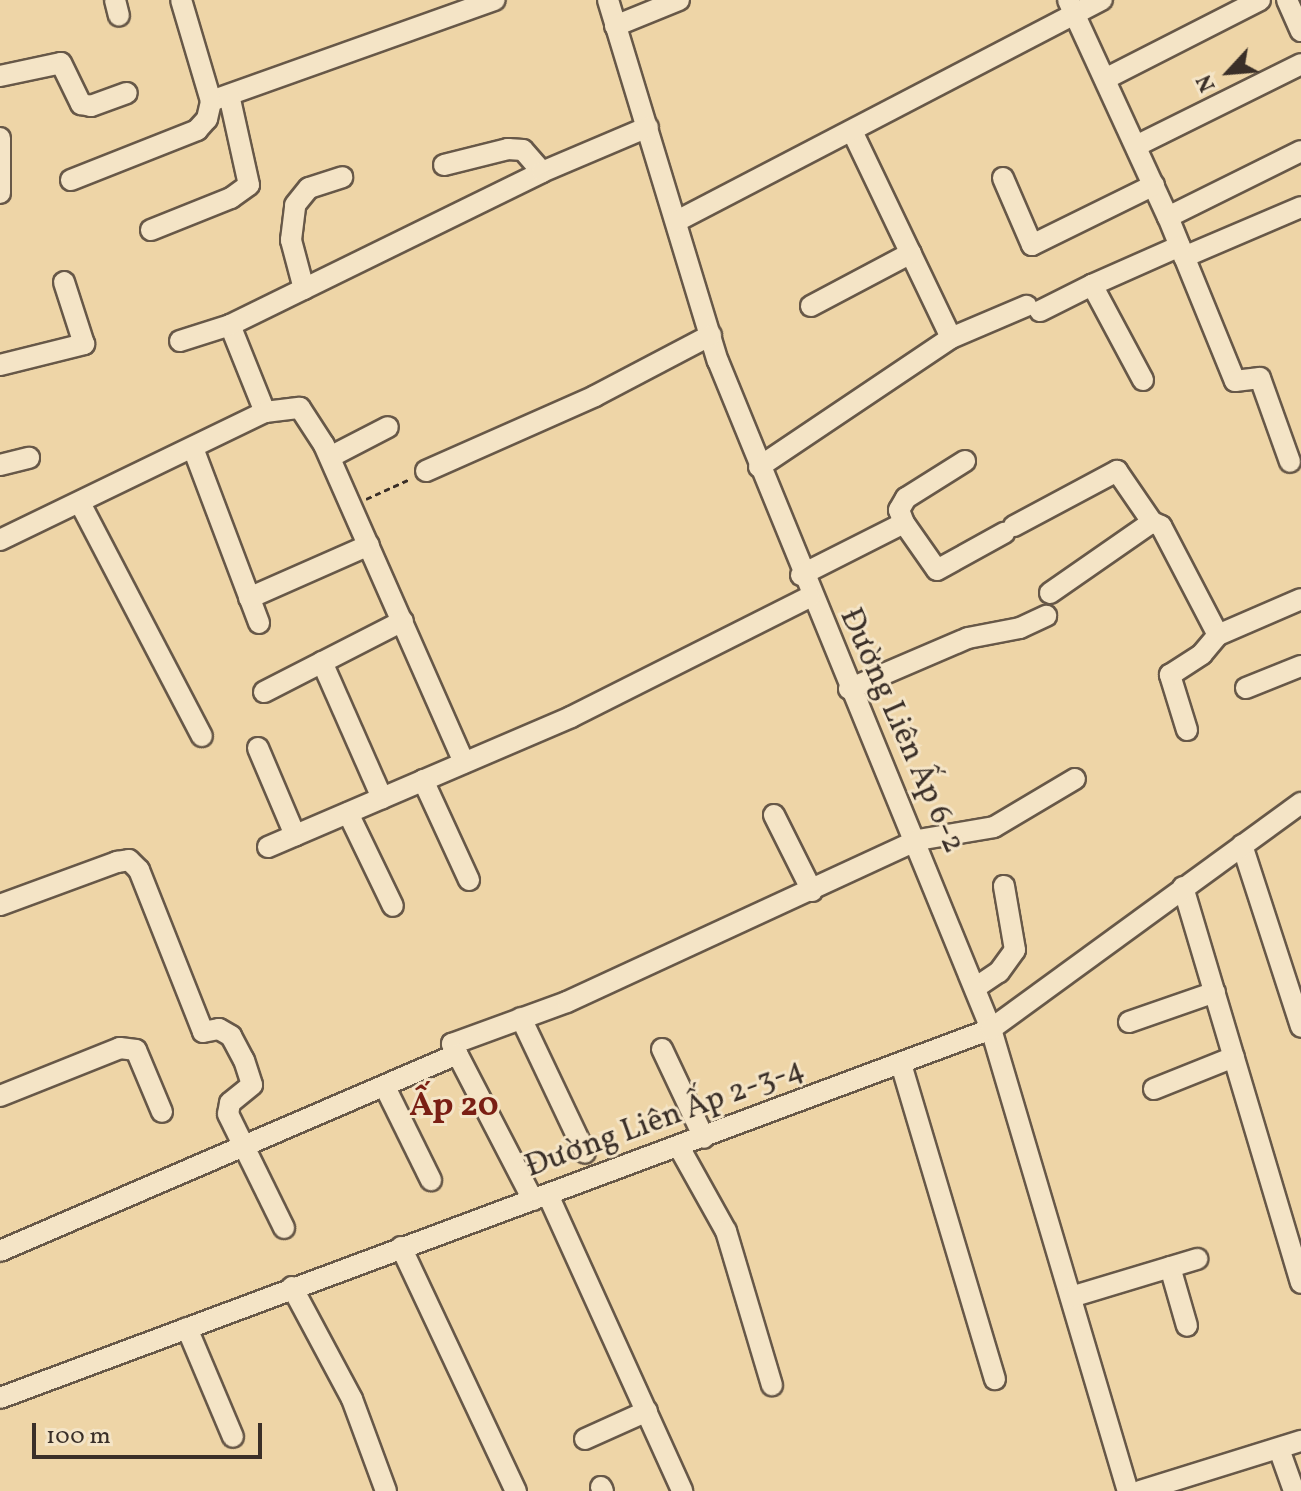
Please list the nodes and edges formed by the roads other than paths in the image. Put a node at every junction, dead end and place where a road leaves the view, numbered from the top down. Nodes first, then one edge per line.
1 (181, 0) edge
2 (495, 0) edge
3 (608, 0) edge
4 (679, 0) edge
5 (1102, 0) edge
6 (1260, 0) edge
7 (1287, 0) edge
8 (1072, 8) edge
9 (615, 26) junction
10 (1301, 31) edge
11 (1301, 64) edge
12 (0, 76) edge
13 (1105, 79) junction
14 (127, 93) dead end
15 (220, 98) junction
16 (648, 127) junction
17 (852, 131) junction
18 (0, 138) edge
19 (1136, 146) junction
20 (1301, 151) edge
21 (444, 165) dead end
22 (542, 172) junction
23 (342, 177) dead end
24 (1003, 178) dead end
25 (71, 180) dead end
26 (0, 184) edge
27 (1154, 185) junction
28 (0, 193) edge
29 (1301, 207) edge
30 (1168, 217) junction
31 (677, 221) junction
32 (151, 230) dead end
33 (1182, 252) junction
34 (911, 253) junction
35 (64, 282) dead end
36 (1092, 285) junction
37 (304, 289) junction
38 (811, 306) dead end
39 (230, 325) junction
40 (711, 335) junction
41 (951, 338) junction
42 (180, 341) dead end
43 (0, 365) edge
44 (1143, 380) dead end
45 (265, 412) junction
46 (388, 427) dead end
47 (193, 448) junction
48 (330, 457) junction
49 (29, 458) dead end
50 (965, 461) dead end
51 (1290, 462) edge
52 (0, 465) edge
53 (759, 467) junction
54 (426, 471) road end
55 (80, 503) junction
56 (1152, 522) junction
57 (904, 523) junction
58 (0, 540) edge
59 (369, 545) junction
60 (801, 575) junction
61 (1050, 593) dead end
62 (810, 597) junction
63 (249, 598) junction
64 (1301, 599) edge
65 (1046, 616) dead end
66 (403, 621) junction
67 (259, 623) dead end
68 (1218, 635) junction
69 (322, 662) junction
70 (1301, 666) edge
71 (1246, 688) dead end
72 (849, 689) junction
73 (264, 692) dead end
74 (1187, 730) dead end
75 (202, 736) dead end
76 (258, 748) dead end
77 (464, 763) junction
78 (1075, 779) dead end
79 (423, 780) junction
80 (382, 798) junction
81 (1301, 803) edge
82 (348, 813) junction
83 (774, 815) dead end
84 (295, 835) junction
85 (918, 840) junction
86 (1242, 845) junction
87 (268, 847) dead end
88 (469, 880) dead end
89 (1004, 886) dead end
90 (1183, 887) junction
91 (812, 891) junction
92 (0, 905) edge
93 (393, 906) dead end
94 (975, 988) junction
95 (1215, 992) junction
96 (521, 1018) junction
97 (1129, 1022) dead end
98 (1301, 1027) edge
99 (991, 1029) junction
100 (662, 1049) dead end
101 (457, 1054) junction
102 (1234, 1057) junction
103 (901, 1064) junction
104 (385, 1087) junction
105 (1154, 1089) dead end
106 (0, 1096) edge
107 (162, 1112) dead end
108 (704, 1138) junction
109 (245, 1147) junction
110 (679, 1147) junction
111 (585, 1153) dead end
112 (431, 1180) dead end
113 (540, 1197) junction
114 (284, 1228) dead end
115 (401, 1247) junction
116 (0, 1251) edge
117 (1197, 1259) dead end
118 (1170, 1267) junction
119 (1301, 1283) edge
120 (292, 1287) junction
121 (1071, 1297) junction
122 (1187, 1326) dead end
123 (187, 1328) junction
124 (995, 1379) dead end
125 (772, 1385) dead end
126 (0, 1398) edge
127 (647, 1411) junction
128 (233, 1437) dead end
129 (585, 1439) dead end
130 (1301, 1441) edge
131 (1279, 1449) junction
132 (386, 1491) edge
133 (516, 1491) edge
134 (682, 1491) edge
135 (1128, 1491) edge
136 (1140, 1491) edge
137 (1294, 1491) edge

1 - 15 street
2 - 15 street
3 - 9 street, Đường Liên Ấp 6-2
4 - 9 street
5 - 8 street
6 - 13 street
7 - 10 street
8 - 13 street
8 - 17 street
9 - 16 street, Đường Liên Ấp 6-2
11 - 19 street
12 - 14 street
13 - 19 street
15 - 25 street
15 - 32 street
16 - 22 street
16 - 31 street, Đường Liên Ấp 6-2
17 - 31 street
17 - 34 street
18 - 26 street
19 - 27 street
20 - 30 street
21 - 22 street
22 - 37 street
23 - 37 street
24 - 27 street
26 - 28 street
27 - 30 street
29 - 33 street
30 - 33 street
31 - 40 street, Đường Liên Ấp 6-2
33 - 36 street
33 - 51 street
34 - 38 street
34 - 41 street
35 - 43 street
36 - 41 street
36 - 44 street
37 - 39 street
39 - 42 street
39 - 45 street
40 - 53 street, Đường Liên Ấp 6-2
40 - 54 street
41 - 53 street
45 - 47 street
45 - 48 street
46 - 48 street
47 - 55 street
47 - 63 street
48 - 59 street
49 - 52 street
50 - 57 street
53 - 60 street, Đường Liên Ấp 6-2
55 - 58 street
55 - 75 street
56 - 57 street
56 - 61 street
56 - 68 street
57 - 60 street
59 - 63 street
59 - 66 street
60 - 62 street, Đường Liên Ấp 6-2
62 - 72 street, Đường Liên Ấp 6-2
62 - 77 street
63 - 67 street
64 - 68 street
65 - 72 street
66 - 69 street
66 - 77 street
68 - 74 street
69 - 73 street
69 - 80 street
70 - 71 street
72 - 85 street, Đường Liên Ấp 6-2
76 - 84 street
77 - 79 street
78 - 85 street
79 - 80 street
79 - 88 street
80 - 82 street
81 - 86 street, Đường Liên Ấp 2-3-4
82 - 84 street
82 - 93 street
83 - 91 street
84 - 87 street
85 - 91 street
85 - 94 street, Đường Liên Ấp 6-2
86 - 90 street, Đường Liên Ấp 2-3-4
86 - 98 street
89 - 94 street
90 - 95 street
90 - 99 street, Đường Liên Ấp 2-3-4
91 - 96 street
92 - 109 street
94 - 99 street, Đường Liên Ấp 6-2
95 - 97 street
95 - 102 street
96 - 101 street
96 - 111 street
99 - 103 street, Đường Liên Ấp 2-3-4
99 - 121 street, Đường Liên Ấp 6-2
100 - 108 street
101 - 104 street
101 - 113 street
102 - 105 street
102 - 119 street
103 - 108 street, Đường Liên Ấp 2-3-4
103 - 124 street
104 - 109 street
104 - 112 street
106 - 107 street
108 - 110 street, Đường Liên Ấp 2-3-4
109 - 114 street
109 - 116 street
110 - 113 street, Đường Liên Ấp 2-3-4
110 - 125 street
113 - 115 street, Đường Liên Ấp 2-3-4
113 - 127 street
115 - 120 street, Đường Liên Ấp 2-3-4
115 - 133 street
117 - 118 street
118 - 121 street
118 - 122 street
120 - 123 street, Đường Liên Ấp 2-3-4
120 - 132 street
121 - 135 street, Đường Liên Ấp 6-2
123 - 126 street, Đường Liên Ấp 2-3-4
123 - 128 street
127 - 129 street
127 - 134 street
130 - 131 street
131 - 136 street
131 - 137 street

